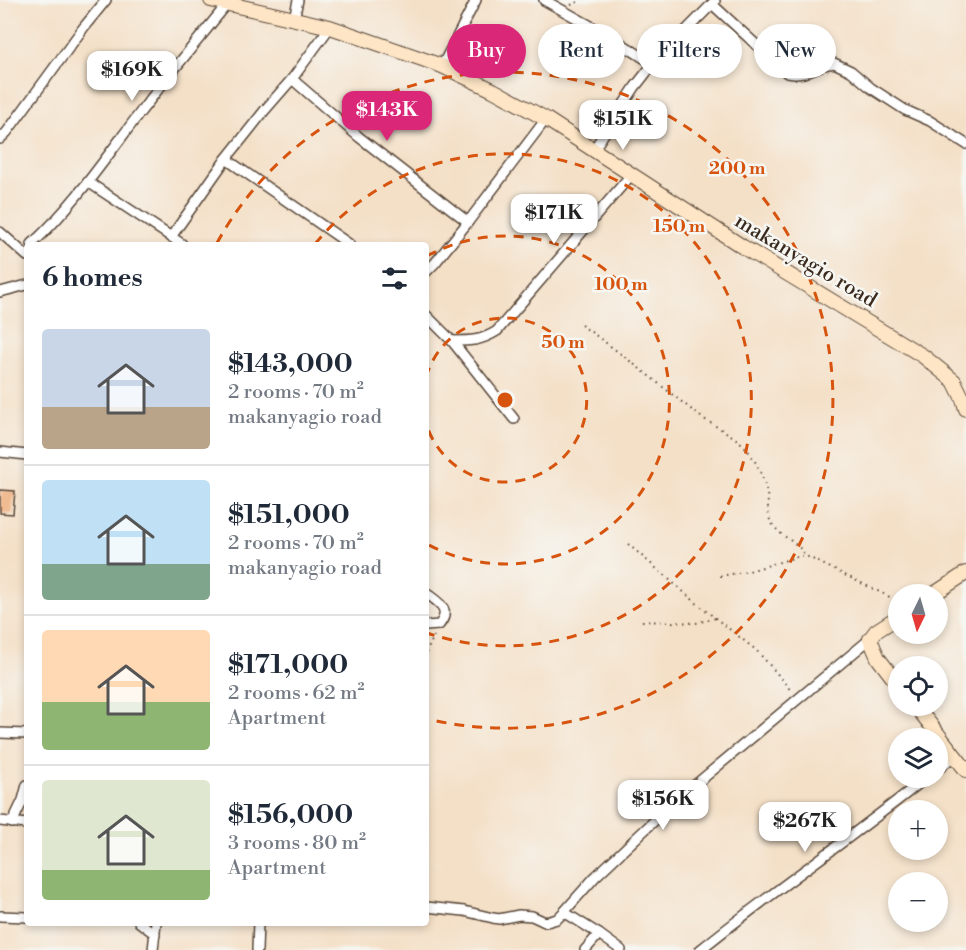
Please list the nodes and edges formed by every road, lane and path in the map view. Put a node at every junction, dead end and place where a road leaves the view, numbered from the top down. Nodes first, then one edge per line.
1 (106, 0) edge
2 (211, 0) edge
3 (298, 0) edge
4 (476, 0) edge
5 (544, 0) edge
6 (714, 2) edge
7 (228, 3) junction
8 (294, 19) junction
9 (692, 24) edge
10 (330, 27) junction
11 (637, 54) edge
12 (442, 66) junction
13 (641, 78) edge
14 (291, 79) junction
15 (546, 119) junction
16 (0, 139) edge
17 (966, 144) edge
18 (594, 149) junction
19 (226, 159) junction
20 (631, 175) junction
21 (88, 182) junction
22 (468, 222) junction
23 (0, 232) edge
24 (171, 237) junction
25 (34, 242) edge
26 (179, 242) edge
27 (346, 242) edge
28 (24, 250) edge
29 (429, 268) edge
30 (24, 286) edge
31 (0, 292) edge
32 (429, 318) edge
33 (581, 325) dead end
34 (452, 341) junction
35 (965, 402) edge
36 (514, 420) dead end
37 (0, 452) edge
38 (24, 455) edge
39 (627, 544) dead end
40 (806, 556) junction
41 (966, 573) edge
42 (720, 576) dead end
43 (948, 585) edge
44 (429, 595) edge
45 (888, 596) edge
46 (716, 618) junction
47 (642, 621) dead end
48 (888, 623) edge
49 (439, 625) junction
50 (429, 626) edge
51 (870, 639) junction
52 (429, 647) edge
53 (888, 671) edge
54 (797, 699) junction
55 (924, 716) edge
56 (0, 733) edge
57 (24, 734) edge
58 (955, 755) junction
59 (948, 761) edge
60 (966, 770) edge
61 (913, 788) edge
62 (24, 796) edge
63 (0, 821) edge
64 (12, 823) junction
65 (24, 824) edge
66 (429, 907) edge
67 (564, 912) junction
68 (0, 916) edge
69 (24, 917) edge
70 (144, 926) edge
71 (156, 926) edge
72 (258, 926) edge
73 (155, 934) junction
74 (599, 934) junction
75 (153, 950) edge
76 (257, 950) edge
77 (585, 950) edge
78 (621, 950) edge
79 (700, 950) edge

1 - 16 street
2 - 7 street, makanyagio road
3 - 8 street
4 - 12 street
5 - 11 street
6 - 9 street
6 - 17 street
7 - 8 street, makanyagio road
7 - 21 street
8 - 10 street, makanyagio road
10 - 12 street, makanyagio road
10 - 14 street
12 - 15 street, makanyagio road
13 - 18 street
14 - 19 street
14 - 22 street
15 - 18 street, makanyagio road
15 - 22 street
18 - 20 street, makanyagio road
19 - 24 street
19 - 27 street
20 - 34 street
20 - 35 street, makanyagio road
21 - 24 street
21 - 25 street
22 - 29 street
23 - 28 street
24 - 26 street
30 - 31 street
32 - 34 street
33 - 40 path
34 - 36 street
37 - 38 street
39 - 46 path
40 - 42 path
40 - 45 path
41 - 43 street
44 - 49 street
46 - 47 path
46 - 54 path
48 - 51 street
49 - 50 street
49 - 52 path
51 - 53 street
51 - 54 street
54 - 67 street
55 - 58 street
56 - 57 street
58 - 59 street
58 - 60 street
61 - 79 street
62 - 64 street
63 - 64 street
64 - 65 street
66 - 67 street
67 - 74 street
68 - 69 street
70 - 73 street
71 - 73 street
72 - 76 street
73 - 75 street
74 - 77 street
74 - 78 street

